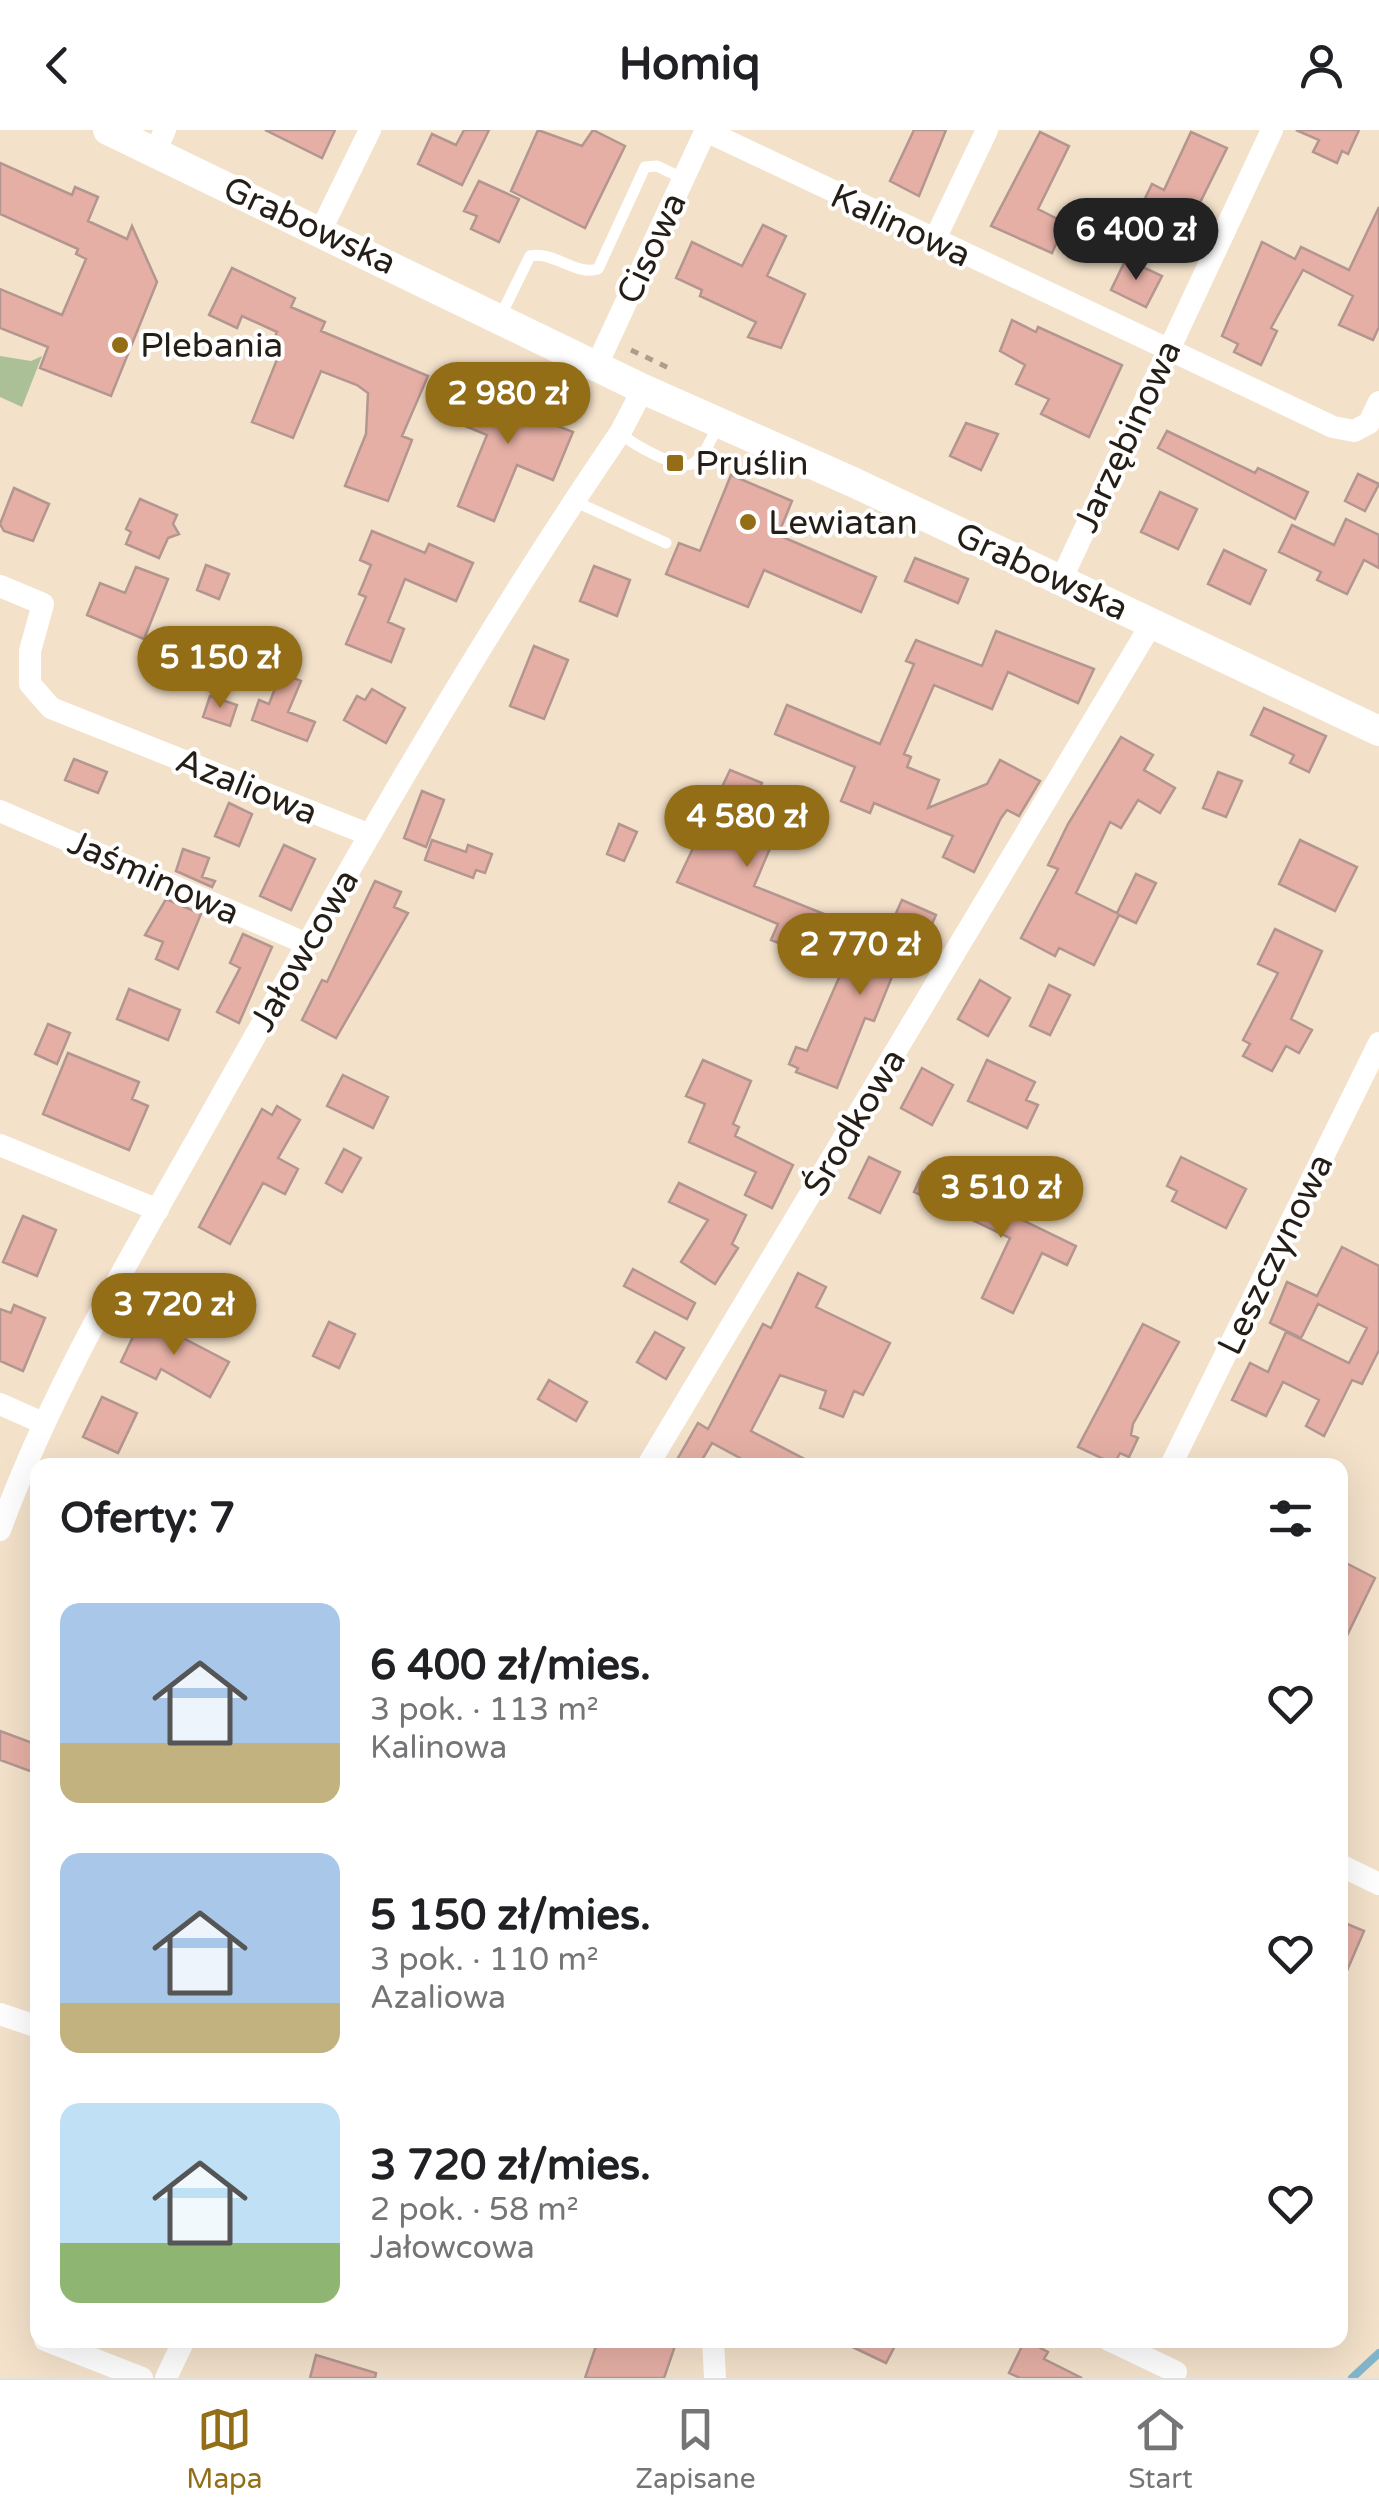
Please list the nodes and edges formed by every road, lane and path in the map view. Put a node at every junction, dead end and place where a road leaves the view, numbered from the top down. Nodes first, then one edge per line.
1 (108, 130) edge
2 (370, 130) edge
3 (706, 130) edge
4 (988, 130) edge
5 (1272, 130) edge
6 (160, 141) edge
7 (684, 178) junction
8 (321, 230) junction
9 (934, 241) junction
10 (499, 319) junction
11 (1166, 348) junction
12 (596, 366) junction
13 (643, 389) junction
14 (1374, 412) edge
15 (719, 424) junction
16 (620, 433) junction
17 (574, 502) junction
18 (666, 543) dead end
19 (1061, 580) junction
20 (0, 586) edge
21 (1152, 623) junction
22 (1379, 731) edge
23 (0, 811) edge
24 (370, 835) junction
25 (307, 944) junction
26 (1379, 1043) edge
27 (0, 1145) edge
28 (158, 1210) junction
29 (0, 1404) edge
30 (43, 1423) junction
31 (652, 1458) edge
32 (1174, 1458) edge
33 (0, 1530) edge
34 (1348, 1868) edge
35 (1379, 1884) edge
36 (0, 2014) edge
37 (30, 2024) edge
38 (65, 2348) edge
39 (180, 2348) edge
40 (714, 2348) edge
41 (1125, 2348) edge
42 (1176, 2372) dead end
43 (142, 2378) edge
44 (166, 2378) edge
45 (715, 2378) edge

1 - 6 street, Grabowska
2 - 8 street
3 - 7 street, Cisowa
3 - 9 street, Kalinowa
4 - 9 street
5 - 11 street, Jarzębinowa
6 - 8 street, Grabowska
7 - 10 lane
7 - 12 street, Cisowa
8 - 10 street, Grabowska
9 - 11 street, Kalinowa
10 - 12 street, Grabowska
11 - 14 street, Kalinowa
11 - 19 street, Jarzębinowa
12 - 13 street, Grabowska
13 - 15 street, Grabowska
13 - 16 street, Jałowcowa
15 - 16 lane
15 - 19 street, Grabowska
16 - 17 street, Jałowcowa
17 - 18 lane
17 - 24 street, Jałowcowa
19 - 21 street, Grabowska
20 - 24 street, Azaliowa
21 - 22 street, Grabowska
21 - 31 street, Środkowa
23 - 25 street, Jaśminowa
24 - 25 street, Jałowcowa
25 - 28 street, Jałowcowa
26 - 32 street, Leszczynowa
27 - 28 street
28 - 30 street, Jałowcowa
29 - 30 street
30 - 33 street, Jałowcowa
34 - 35 street
36 - 37 street
38 - 43 street
39 - 44 street
40 - 45 street
41 - 42 street

